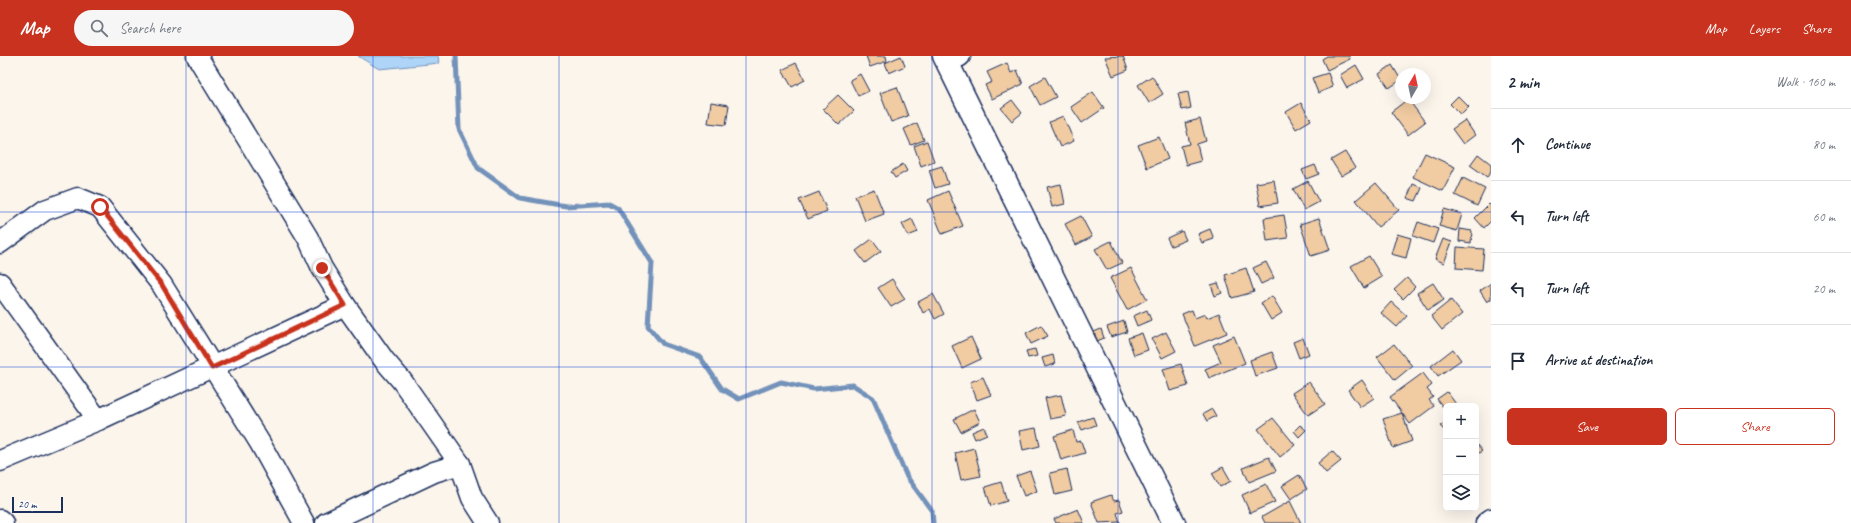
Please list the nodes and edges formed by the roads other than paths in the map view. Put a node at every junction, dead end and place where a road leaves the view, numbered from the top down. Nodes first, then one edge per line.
1 (197, 56) edge
2 (950, 58) edge
3 (0, 243) edge
4 (0, 283) edge
5 (345, 305) junction
6 (212, 368) junction
7 (98, 420) junction
8 (0, 461) edge
9 (460, 464) junction
10 (1491, 519) edge
11 (0, 520) edge
12 (2, 523) edge
13 (304, 523) edge
14 (326, 523) edge
15 (488, 523) edge
16 (1174, 523) edge
17 (1486, 523) edge

1 - 5 street
2 - 16 main road
3 - 6 street
4 - 7 street
5 - 6 street
5 - 9 street
6 - 7 street
6 - 13 street
7 - 8 street
9 - 14 street
9 - 15 street
10 - 17 street
11 - 12 street

